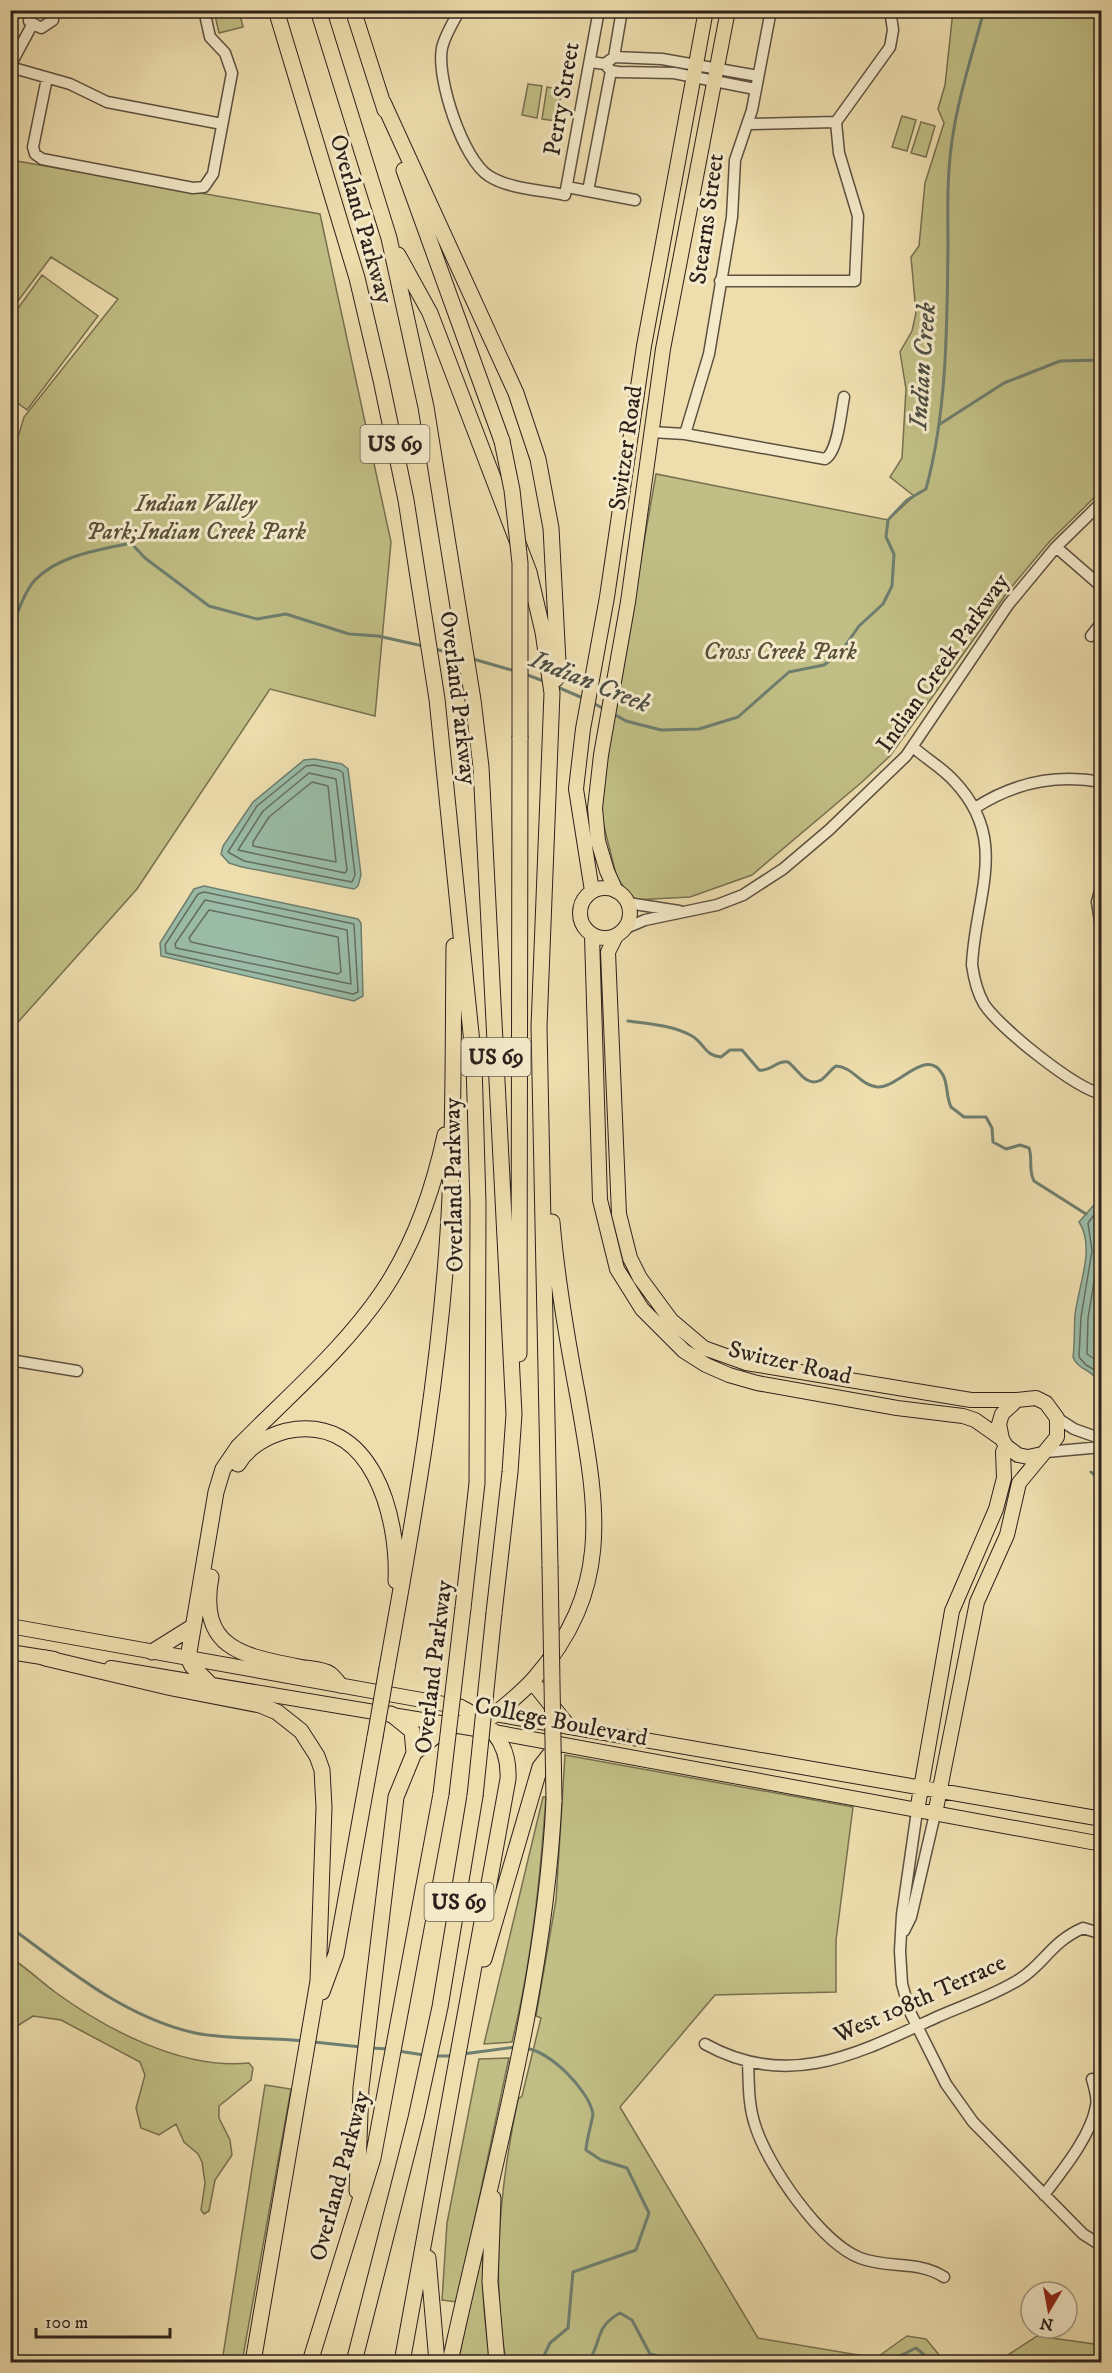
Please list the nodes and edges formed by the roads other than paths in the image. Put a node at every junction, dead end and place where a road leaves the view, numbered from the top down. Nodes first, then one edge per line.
1 (30, 10) edge
2 (52, 10) edge
3 (204, 10) edge
4 (276, 10) edge
5 (318, 10) edge
6 (353, 10) edge
7 (460, 10) edge
8 (599, 10) edge
9 (622, 10) edge
10 (706, 10) edge
11 (728, 10) edge
12 (771, 10) edge
13 (890, 10) edge
14 (32, 25) junction
15 (590, 62) junction
16 (610, 64) junction
17 (10, 67) edge
18 (695, 71) junction
19 (716, 75) junction
20 (758, 76) junction
21 (47, 78) junction
22 (755, 89) junction
23 (382, 102) junction
24 (836, 122) junction
25 (222, 124) junction
26 (748, 124) junction
27 (566, 191) junction
28 (588, 191) junction
29 (635, 200) dead end
30 (389, 238) junction
31 (720, 281) junction
32 (844, 398) dead end
33 (651, 432) junction
34 (685, 434) junction
35 (1101, 502) edge
36 (1056, 547) junction
37 (1101, 587) edge
38 (1101, 622) edge
39 (1091, 636) dead end
40 (553, 662) junction
41 (913, 747) junction
42 (1101, 782) edge
43 (975, 808) junction
44 (456, 871) junction
45 (1101, 884) edge
46 (592, 891) junction
47 (616, 891) junction
48 (628, 903) junction
49 (688, 913) junction
50 (621, 932) junction
51 (1101, 934) edge
52 (592, 936) junction
53 (1101, 1094) edge
54 (452, 1100) junction
55 (598, 1127) junction
56 (613, 1127) junction
57 (542, 1188) junction
58 (671, 1320) junction
59 (660, 1331) junction
60 (10, 1360) edge
61 (77, 1371) dead end
62 (900, 1387) junction
63 (1017, 1400) junction
64 (897, 1408) junction
65 (514, 1414) junction
66 (1057, 1418) junction
67 (1101, 1439) edge
68 (1004, 1443) junction
69 (1101, 1447) edge
70 (1044, 1453) junction
71 (955, 1603) junction
72 (975, 1610) junction
73 (10, 1626) edge
74 (192, 1627) junction
75 (393, 1637) junction
76 (10, 1652) edge
77 (152, 1652) junction
78 (45, 1658) junction
79 (188, 1658) junction
80 (532, 1681) junction
81 (208, 1682) junction
82 (340, 1684) junction
83 (452, 1704) joint
84 (391, 1714) junction
85 (485, 1720) junction
86 (458, 1725) junction
87 (568, 1726) junction
88 (558, 1744) junction
89 (414, 1753) junction
90 (921, 1787) junction
91 (940, 1791) junction
92 (917, 1811) junction
93 (935, 1814) junction
94 (1101, 1819) edge
95 (1101, 1844) edge
96 (908, 1868) junction
97 (922, 1871) junction
98 (903, 1934) junction
99 (1101, 1934) edge
100 (470, 2002) junction
101 (313, 2016) junction
102 (917, 2026) junction
103 (705, 2044) dead end
104 (748, 2062) junction
105 (1092, 2079) dead end
106 (495, 2163) junction
107 (1044, 2195) junction
108 (356, 2212) junction
109 (427, 2237) junction
110 (1101, 2246) edge
111 (944, 2277) dead end
112 (253, 2362) edge
113 (310, 2362) edge
114 (354, 2362) edge
115 (404, 2362) edge
116 (436, 2362) edge
117 (450, 2362) edge
118 (498, 2362) edge

1 - 14 street
2 - 14 street
3 - 25 street
4 - 44 highway, Overland Parkway / US 69
5 - 30 highway, Overland Parkway / US 69
6 - 23 highway
7 - 27 street
8 - 15 street, Perry Street
9 - 16 street
10 - 18 main road, Switzer Road
11 - 19 main road, Switzer Road
12 - 20 street, Stearns Street
13 - 24 street
14 - 17 street
15 - 16 street
15 - 27 street, Perry Street
16 - 18 street
16 - 28 street
17 - 21 street
18 - 19 street
18 - 46 main road, Switzer Road
19 - 20 street
19 - 22 street
19 - 33 main road, Switzer Road
20 - 22 street, Stearns Street
21 - 25 street
21 - 25 street
22 - 26 street, Stearns Street
23 - 40 highway
23 - 65 highway, bridge
24 - 26 street
24 - 31 street
26 - 31 street, Stearns Street
27 - 28 street
28 - 29 street
30 - 40 highway
30 - 65 highway, Overland Parkway / US 69
31 - 34 street, Stearns Street
32 - 34 street
33 - 34 street
33 - 47 main road, Switzer Road
35 - 36 street, Indian Creek Parkway
36 - 37 street
36 - 41 street, Indian Creek Parkway
38 - 39 street
40 - 57 highway
41 - 43 street
41 - 49 street, Indian Creek Parkway
42 - 43 street
43 - 53 street
44 - 54 highway
44 - 108 highway, Overland Parkway / US 69, bridge
45 - 51 street
46 - 47 main road
46 - 52 main road, Switzer Road
47 - 48 main road, Switzer Road
48 - 49 street, Indian Creek Parkway
48 - 50 main road, Switzer Road
49 - 50 street, Indian Creek Parkway
50 - 52 main road
50 - 56 main road, Switzer Road
52 - 55 main road, Switzer Road
54 - 74 highway
54 - 75 highway
55 - 56 main road
55 - 59 main road, Switzer Road
56 - 58 main road, Switzer Road
57 - 80 highway
57 - 106 highway, bridge
58 - 59 main road
58 - 62 main road, Switzer Road
59 - 64 main road, Switzer Road
60 - 61 street
62 - 63 main road, Switzer Road
62 - 64 main road
63 - 66 main road
63 - 68 main road
64 - 68 main road, Switzer Road
65 - 114 highway, Overland Parkway / US 69, bridge
66 - 67 street
66 - 70 main road
68 - 70 main road
68 - 71 main road
69 - 70 street
70 - 72 main road
71 - 72 main road
71 - 90 main road
72 - 91 main road
73 - 77 main road, College Boulevard
74 - 77 highway
74 - 79 highway
75 - 82 highway
75 - 101 highway, bridge
76 - 78 main road, College Boulevard
77 - 79 main road, College Boulevard
78 - 81 main road, College Boulevard
78 - 101 highway
79 - 81 highway
79 - 82 main road, College Boulevard
80 - 85 highway
80 - 87 highway
81 - 84 main road, College Boulevard
82 - 83 main road, College Boulevard
83 - 85 highway
84 - 86 main road, College Boulevard
84 - 89 highway
85 - 86 highway
85 - 87 main road, College Boulevard
85 - 88 main road, College Boulevard
85 - 100 highway
86 - 89 highway
87 - 90 main road, College Boulevard
88 - 92 main road, College Boulevard
88 - 100 highway
89 - 108 highway
90 - 91 main road, College Boulevard
90 - 92 main road
91 - 93 main road
91 - 94 main road, College Boulevard
92 - 93 main road, College Boulevard
92 - 96 street
93 - 95 main road, College Boulevard
93 - 97 street
96 - 97 street
96 - 98 street
97 - 98 street
98 - 102 street
99 - 102 street, West 108th Terrace
100 - 109 highway
101 - 112 highway
102 - 104 street, West 108th Terrace
102 - 107 street
103 - 104 street, West 108th Terrace
104 - 111 street
105 - 107 street
106 - 117 highway
106 - 118 highway
107 - 110 street
108 - 113 highway, Overland Parkway / US 69
109 - 115 highway
109 - 116 highway

